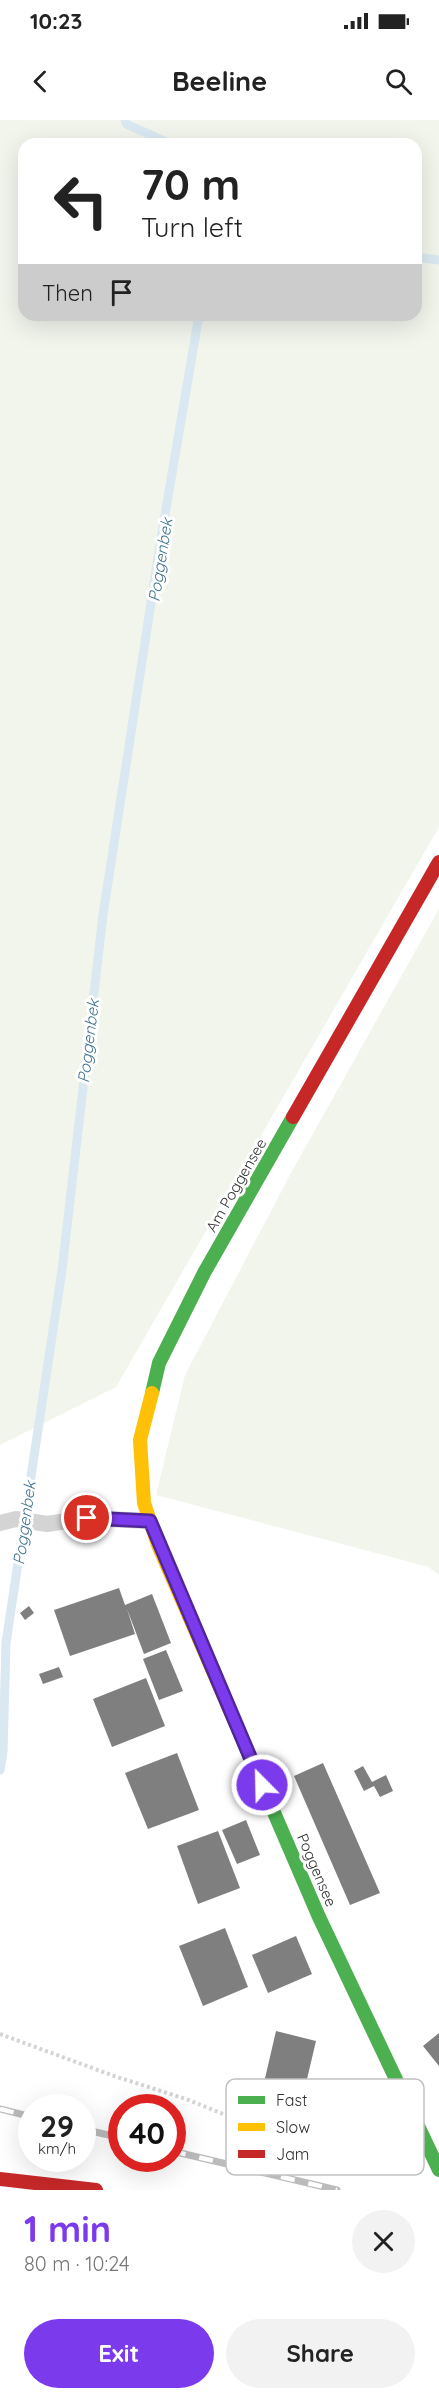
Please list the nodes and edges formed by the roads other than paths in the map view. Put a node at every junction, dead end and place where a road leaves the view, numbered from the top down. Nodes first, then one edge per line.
1 (439, 862) edge
2 (16, 1521) edge
3 (150, 1521) junction
4 (158, 1545) joint
5 (396, 2079) edge
6 (424, 2138) edge
7 (439, 2170) edge
8 (0, 2179) edge
9 (96, 2190) edge

1 - 3 street, Am Poggensee
2 - 3 lane
3 - 4 street, Am Poggensee
4 - 5 street, Poggensee
6 - 7 street, Poggensee
8 - 9 street

